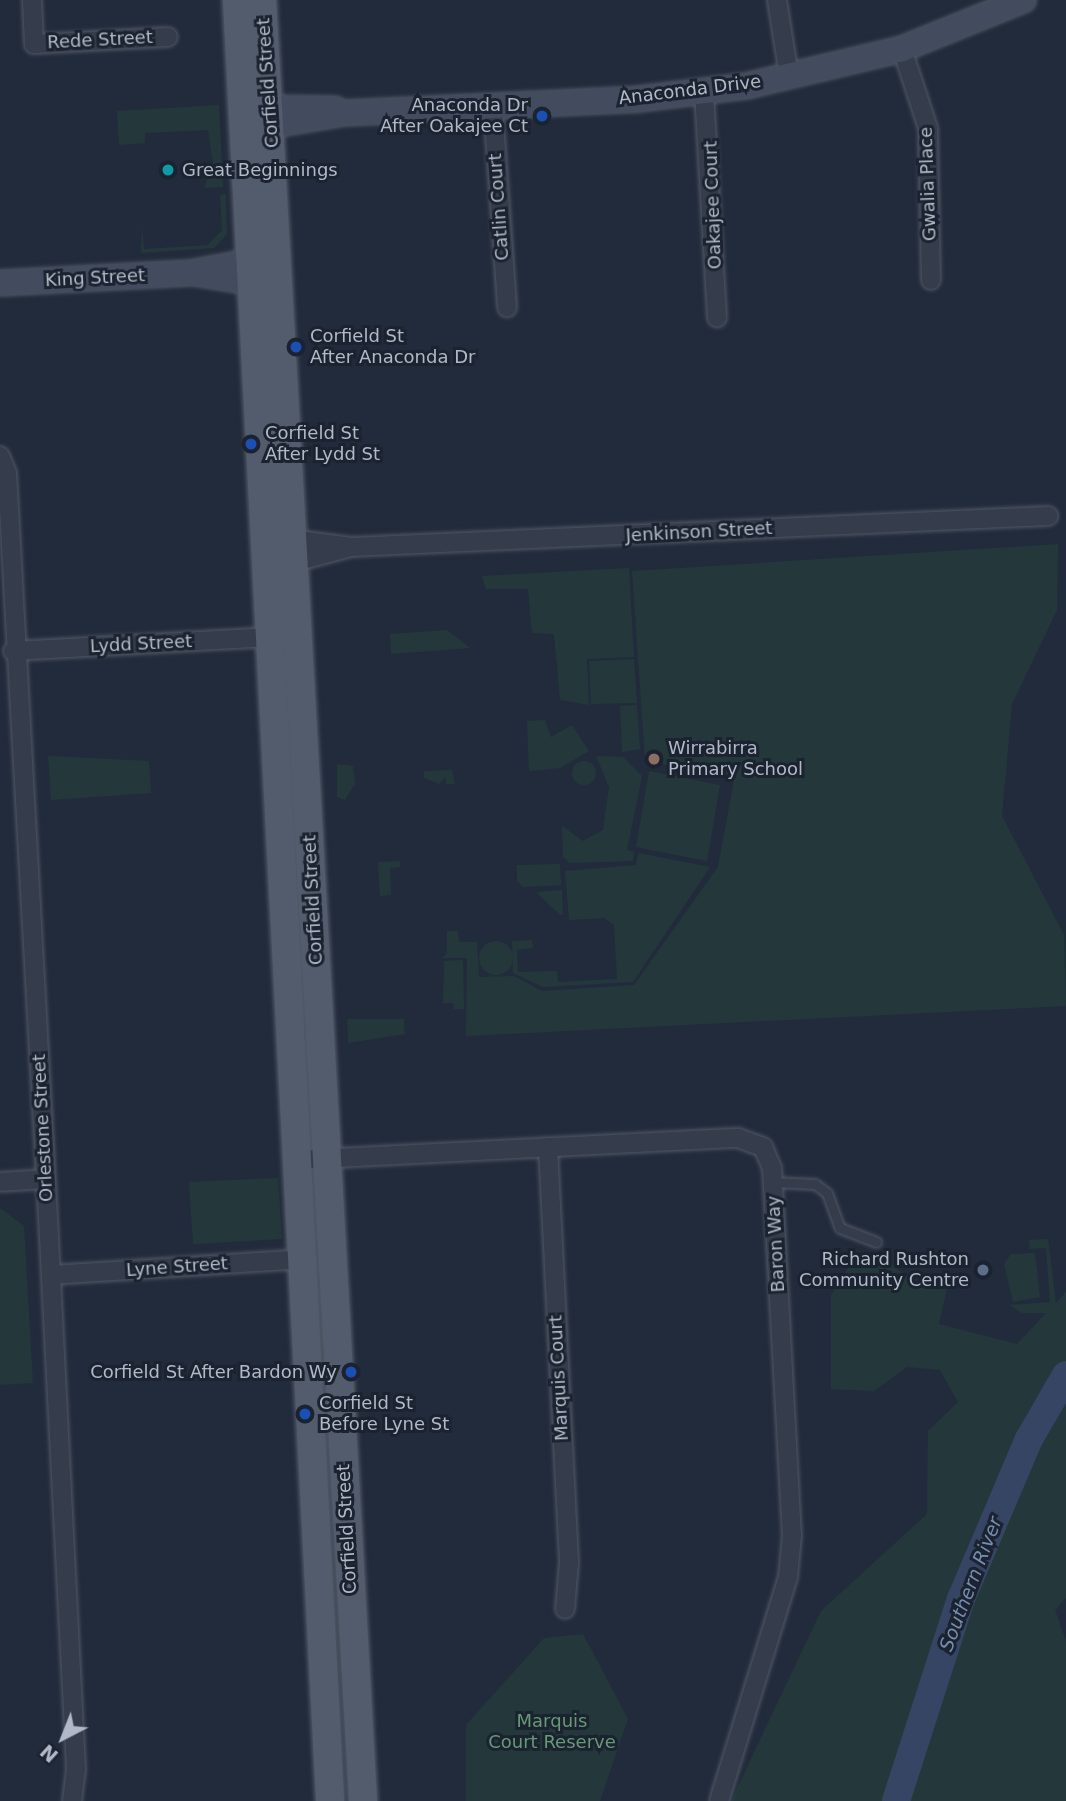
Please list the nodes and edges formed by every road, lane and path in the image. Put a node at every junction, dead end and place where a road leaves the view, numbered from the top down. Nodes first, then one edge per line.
1 (32, 0) edge
2 (237, 0) edge
3 (262, 0) edge
4 (777, 0) edge
5 (1015, 1) edge
6 (168, 37) dead end
7 (902, 49) junction
8 (789, 76) junction
9 (704, 92) junction
10 (493, 106) junction
11 (256, 118) junction
12 (262, 272) junction
13 (931, 280) dead end
14 (0, 283) edge
15 (507, 308) dead end
16 (717, 318) dead end
17 (0, 456) edge
18 (1048, 516) dead end
19 (351, 547) junction
20 (294, 551) junction
21 (263, 553) junction
22 (268, 638) junction
23 (13, 651) junction
24 (548, 1147) junction
25 (328, 1159) junction
26 (297, 1160) junction
27 (46, 1179) junction
28 (0, 1182) edge
29 (773, 1182) junction
30 (876, 1242) dead end
31 (304, 1259) junction
32 (51, 1275) junction
33 (565, 1609) dead end
34 (72, 1801) edge
35 (330, 1801) edge
36 (363, 1801) edge
37 (719, 1801) edge

1 - 6 street, Rede Street
2 - 11 main road, Corfield Street
3 - 11 main road, Corfield Street
4 - 8 street
5 - 7 main road, Anaconda Drive
7 - 8 main road, Anaconda Drive
7 - 13 street, Gwalia Place
8 - 9 main road, Anaconda Drive
9 - 10 main road, Anaconda Drive
9 - 16 street, Oakajee Court
10 - 11 main road, Anaconda Drive
10 - 15 street, Catlin Court
11 - 12 main road, Corfield Street
12 - 14 main road, King Street
12 - 20 main road, Corfield Street
12 - 21 main road, Corfield Street
17 - 23 street, Orlestone Street
18 - 19 street, Jenkinson Street
19 - 20 street, Jenkinson Street
19 - 20 street, Jenkinson Street
20 - 21 street, Jenkinson Street
20 - 21 street, Jenkinson Street
20 - 25 main road, Corfield Street
21 - 22 main road, Corfield Street
22 - 23 street, Lydd Street
22 - 26 main road, Corfield Street
23 - 27 street, Orlestone Street
24 - 25 street, Baron Way
24 - 29 street, Baron Way
24 - 33 street, Marquis Court
25 - 26 street, Baron Way
25 - 36 main road, Corfield Street
26 - 31 main road, Corfield Street
27 - 28 street
27 - 32 street, Orlestone Street
29 - 30 lane
29 - 37 street, Baron Way
31 - 32 street, Lyne Street
31 - 35 main road, Corfield Street
32 - 34 street, Orlestone Street

